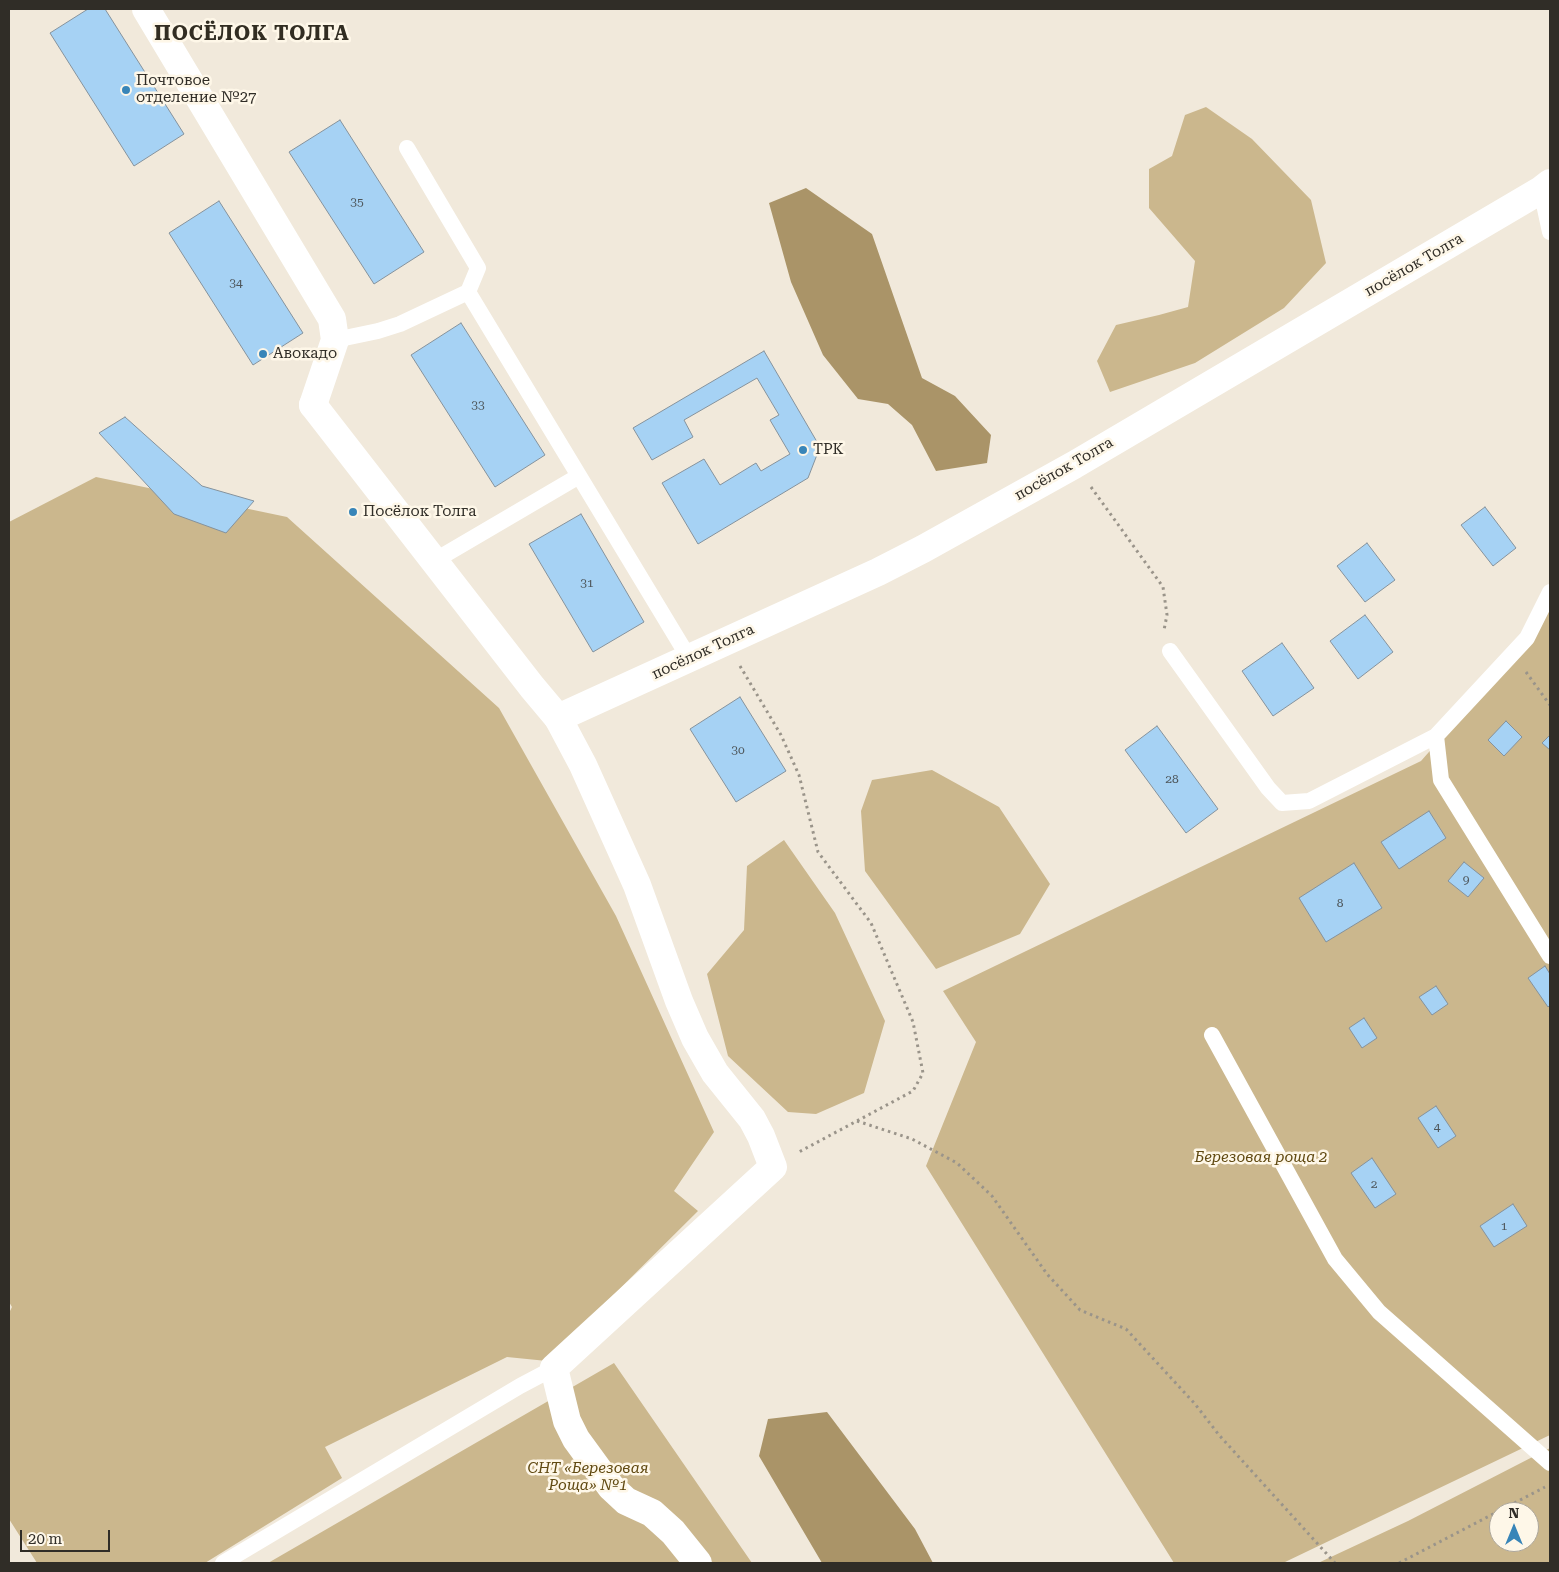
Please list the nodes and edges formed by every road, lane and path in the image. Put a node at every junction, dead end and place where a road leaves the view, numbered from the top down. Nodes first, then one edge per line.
1 (146, 9) edge
2 (407, 148) dead end
3 (1545, 186) edge
4 (1550, 232) edge
5 (468, 292) junction
6 (335, 340) junction
7 (1074, 465) junction
8 (579, 476) junction
9 (434, 561) junction
10 (1550, 592) edge
11 (726, 642) junction
12 (1170, 651) joint
13 (1514, 653) junction
14 (689, 658) junction
15 (1550, 705) edge
16 (558, 718) junction
17 (1436, 736) junction
18 (1550, 956) edge
19 (1212, 1035) dead end
20 (857, 1121) junction
21 (772, 1167) junction
22 (554, 1368) junction
23 (1550, 1463) edge
24 (1550, 1484) edge
25 (223, 1563) edge
26 (698, 1563) edge
27 (1335, 1563) edge
28 (1400, 1563) edge

1 - 6 street
2 - 5 lane
3 - 4 lane
3 - 7 street, посёлок Толга
5 - 6 lane
5 - 8 lane
6 - 9 street
7 - 11 street, посёлок Толга
7 - 12 path
8 - 9 lane
8 - 14 lane
9 - 16 street
10 - 13 lane
11 - 14 street, посёлок Толга
11 - 20 path
12 - 17 lane
13 - 15 path
13 - 17 lane
14 - 16 street, посёлок Толга
16 - 21 street
17 - 18 lane
19 - 23 lane
20 - 21 path
20 - 27 path
21 - 22 street
22 - 25 lane
22 - 26 street
24 - 28 path

